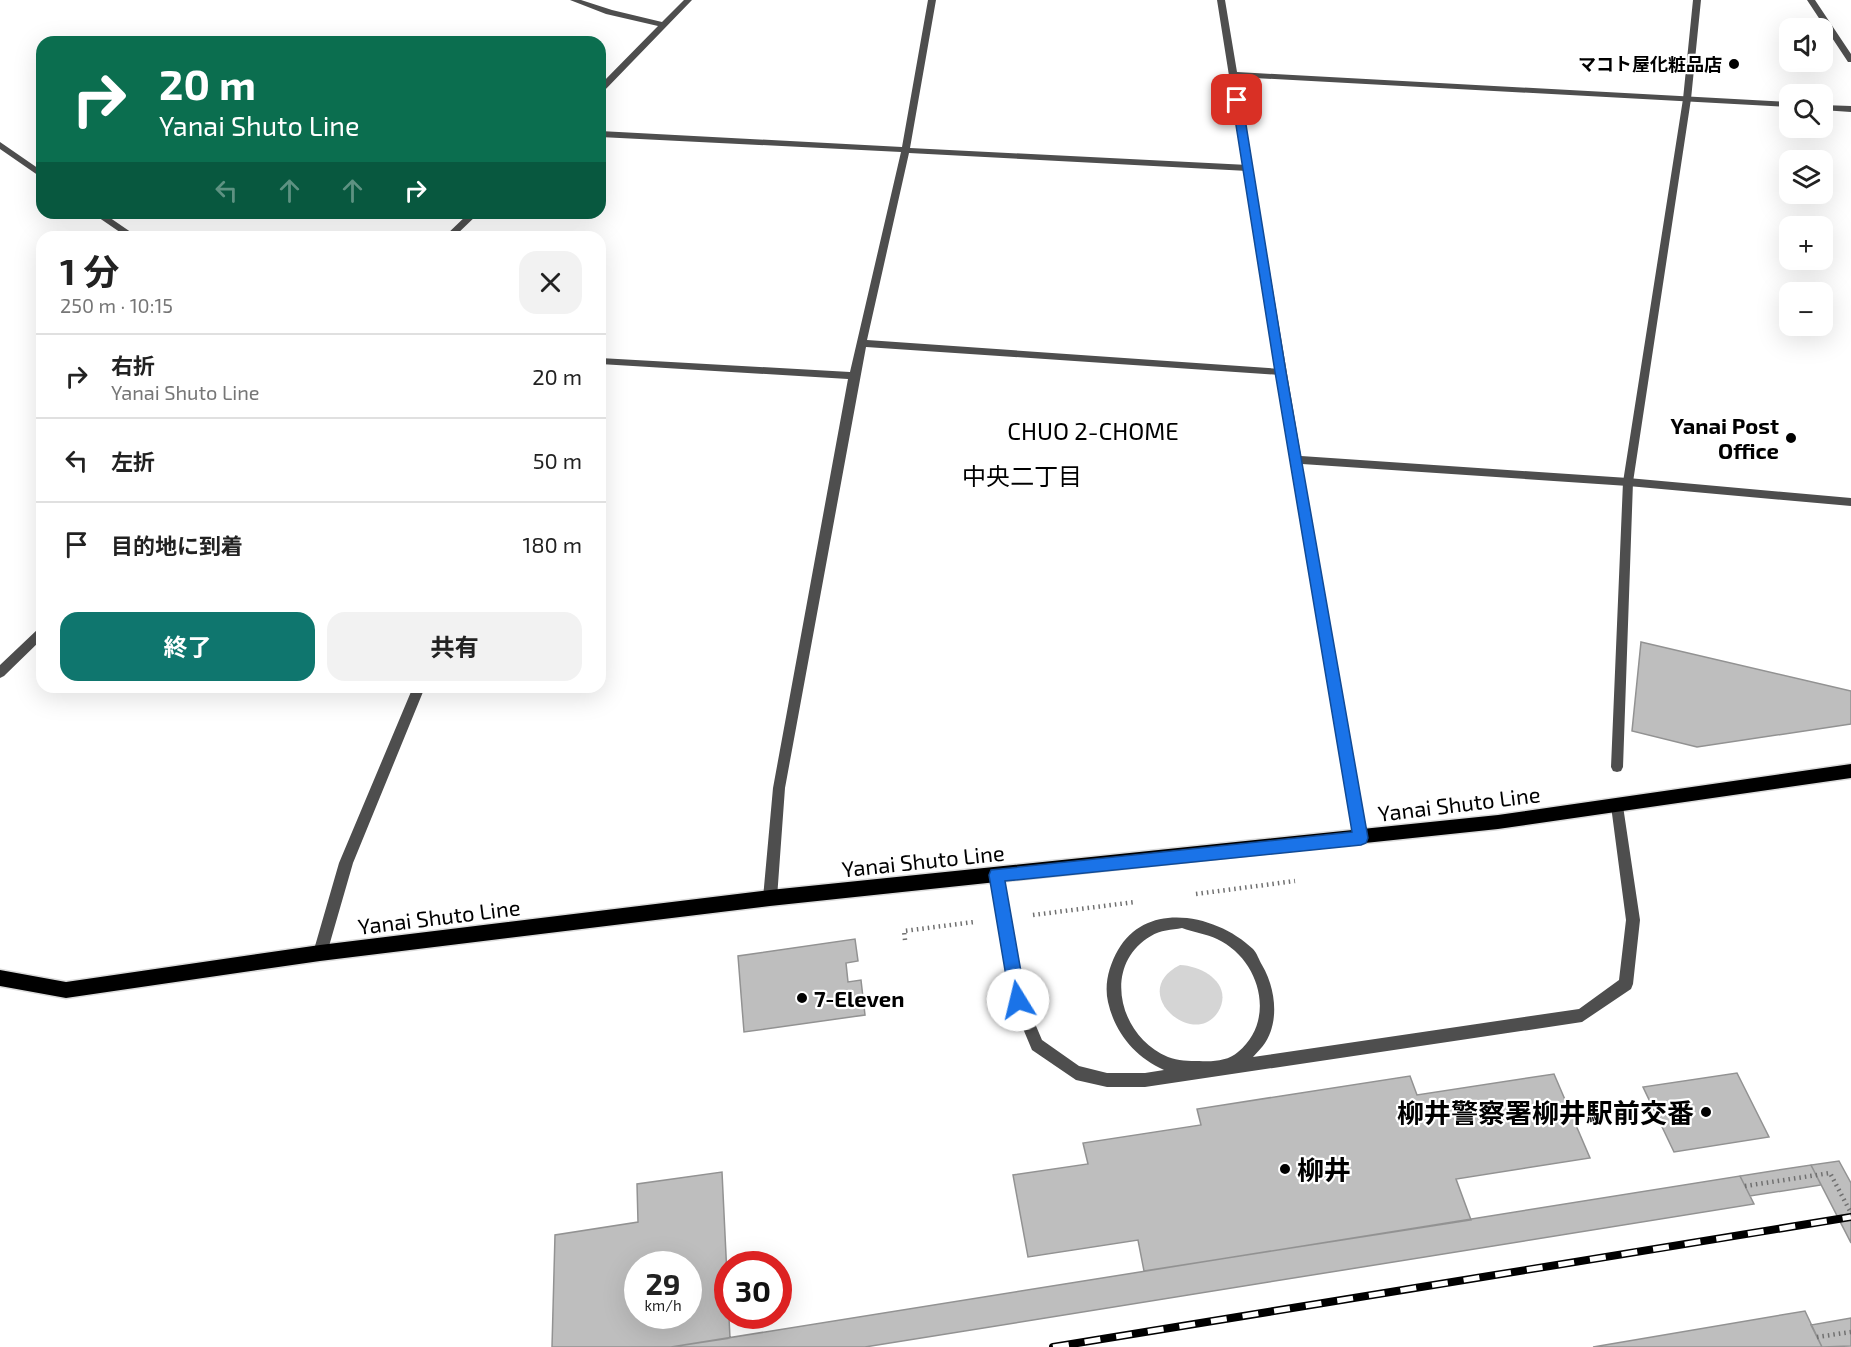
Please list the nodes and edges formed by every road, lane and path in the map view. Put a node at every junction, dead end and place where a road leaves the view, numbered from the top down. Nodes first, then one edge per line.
1 (574, 0) edge
2 (688, 0) edge
3 (932, 0) edge
4 (1221, 0) edge
5 (1696, 0) edge
6 (1811, 0) edge
7 (663, 25) junction
8 (1851, 60) edge
9 (1233, 74) junction
10 (606, 84) edge
11 (1687, 99) junction
12 (1779, 104) edge
13 (1833, 108) edge
14 (1851, 109) edge
15 (606, 134) edge
16 (0, 145) edge
17 (905, 152) junction
18 (1248, 168) junction
19 (36, 171) edge
20 (106, 219) edge
21 (468, 219) edge
22 (123, 231) edge
23 (455, 231) edge
24 (862, 343) junction
25 (606, 361) edge
26 (1281, 372) junction
27 (854, 376) junction
28 (1296, 460) junction
29 (1628, 482) junction
30 (1851, 502) edge
31 (36, 638) edge
32 (0, 673) edge
33 (416, 693) edge
34 (1617, 767) dead end
35 (1851, 771) edge
36 (1617, 806) junction
37 (1361, 838) junction
38 (996, 875) junction
39 (770, 898) junction
40 (1004, 919) junction
41 (905, 940) dead end
42 (320, 953) junction
43 (0, 978) edge
44 (1211, 1070) junction
45 (1745, 1186) dead end
46 (1851, 1213) edge
47 (1851, 1332) edge
48 (1817, 1337) dead end

1 - 7 street
2 - 7 street
3 - 17 street
4 - 9 street
5 - 11 street
6 - 8 street
7 - 10 street
9 - 11 street
9 - 18 street
11 - 12 street
11 - 29 street
13 - 14 street
15 - 17 street
16 - 19 street
17 - 18 street
17 - 24 street
18 - 26 street
20 - 22 street
21 - 23 street
24 - 26 street
24 - 27 street
25 - 27 street
26 - 28 street
27 - 39 street
28 - 29 street
28 - 37 street
29 - 30 street
29 - 34 street
31 - 32 street
33 - 42 street
35 - 36 main road, Yanai Shuto Line
36 - 37 main road, Yanai Shuto Line
36 - 44 street
37 - 38 main road, Yanai Shuto Line
38 - 39 main road, Yanai Shuto Line
38 - 40 street
39 - 42 main road, Yanai Shuto Line
40 - 41 path
40 - 44 street
42 - 43 main road, Yanai Shuto Line
44 - 44 street
45 - 46 path
47 - 48 path

